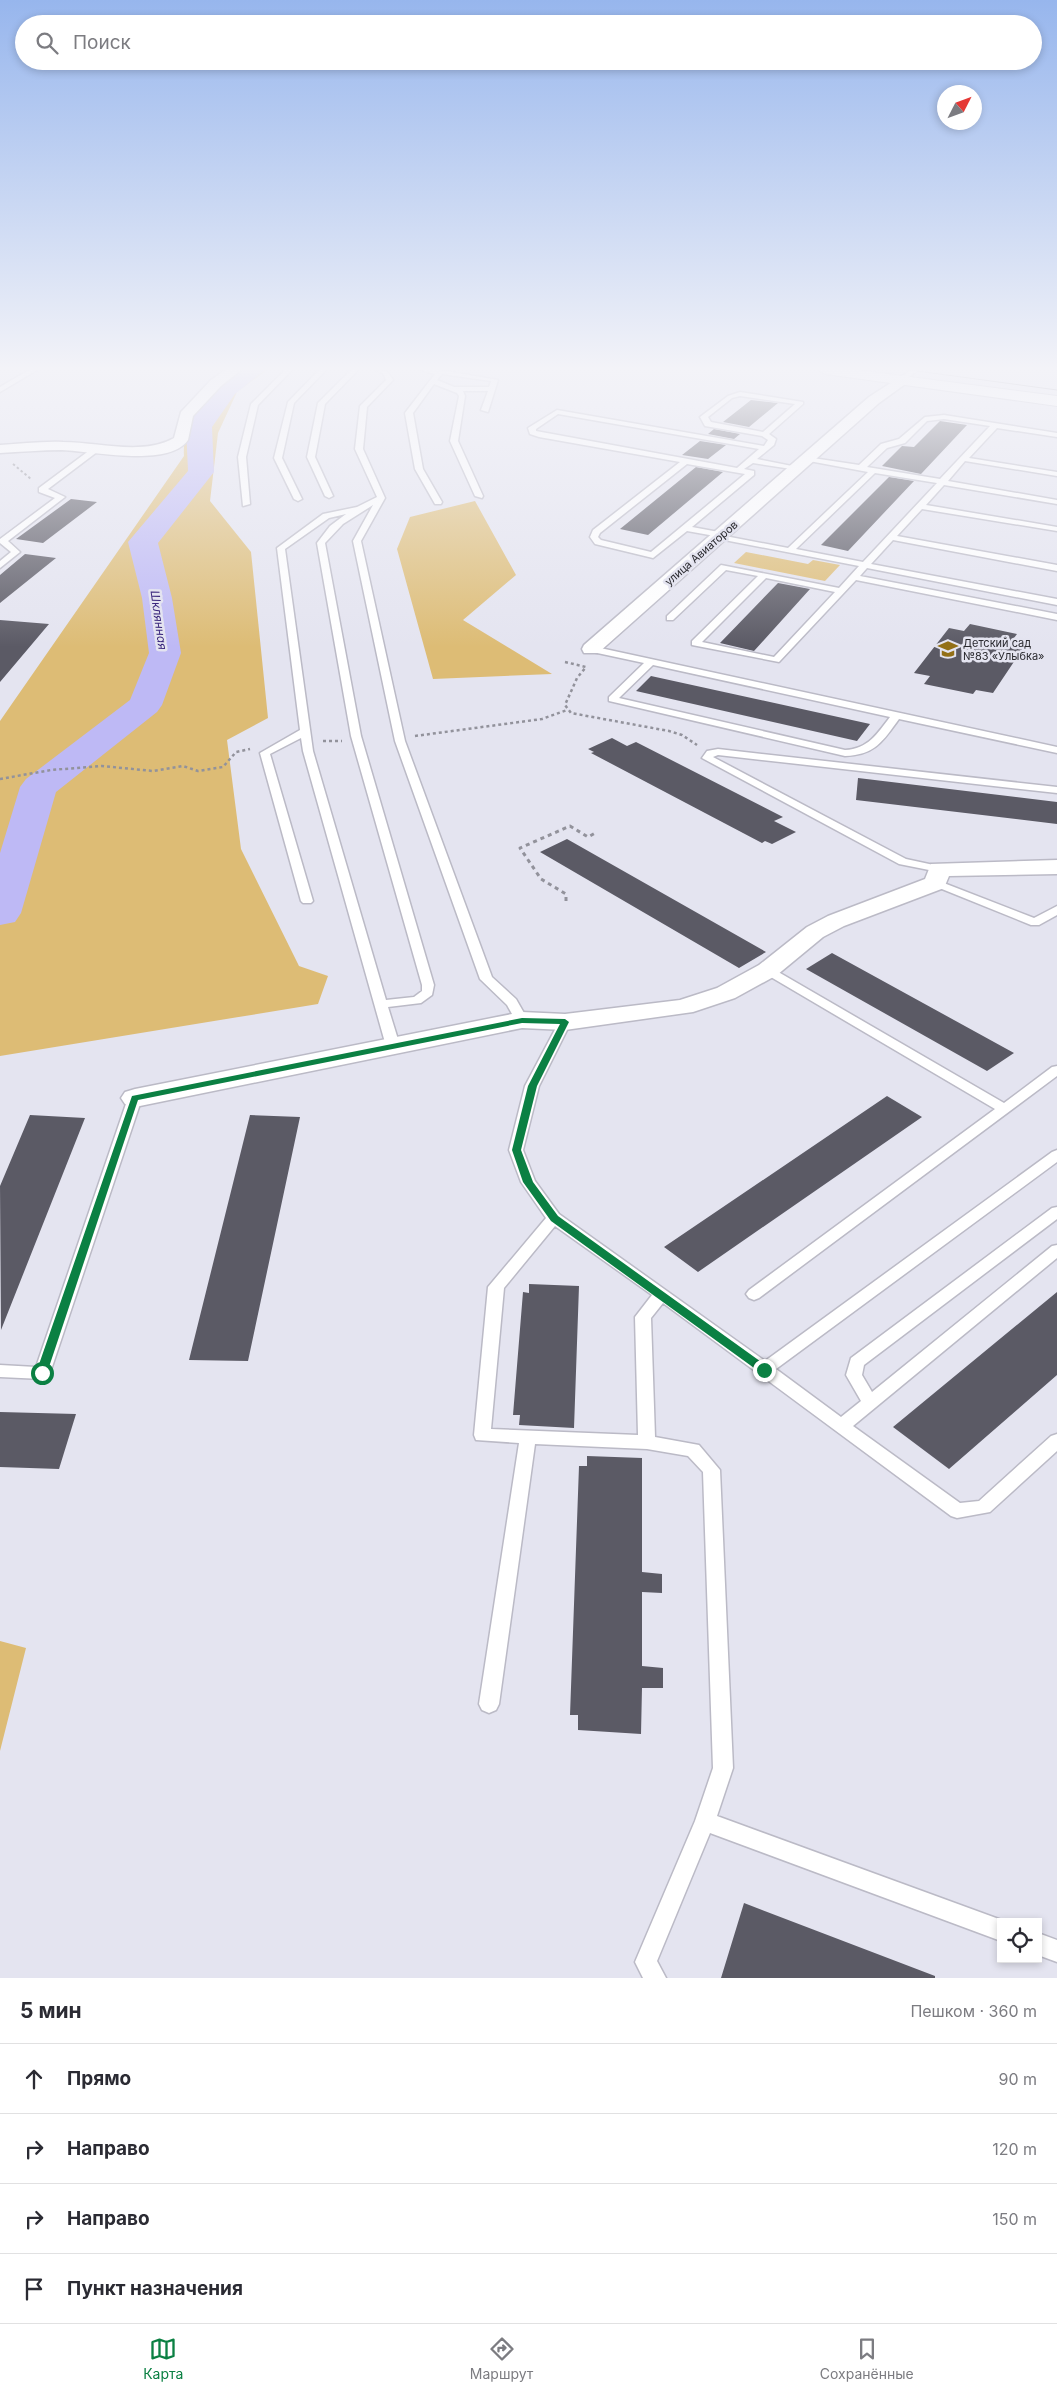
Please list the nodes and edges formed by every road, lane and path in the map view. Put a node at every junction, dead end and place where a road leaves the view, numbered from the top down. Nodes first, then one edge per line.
1 (79, 462) edge
2 (242, 462) edge
3 (280, 462) edge
4 (313, 462) edge
5 (365, 462) edge
6 (418, 462) edge
7 (464, 462) edge
8 (684, 462) edge
9 (693, 462) edge
10 (748, 462) edge
11 (781, 462) edge
12 (867, 462) edge
13 (961, 462) edge
14 (985, 462) edge
15 (11, 463) dead end
16 (803, 464) junction
17 (861, 468) junction
18 (874, 470) junction
19 (738, 471) junction
20 (1057, 474) edge
21 (943, 482) junction
22 (43, 489) junction
23 (329, 496) dead end
24 (479, 496) dead end
25 (381, 498) junction
26 (298, 499) dead end
27 (438, 502) dead end
28 (1057, 502) edge
29 (246, 504) dead end
30 (920, 506) junction
31 (356, 509) junction
32 (685, 528) junction
33 (1057, 529) edge
34 (720, 536) junction
35 (891, 537) junction
36 (790, 550) junction
37 (0, 565) edge
38 (865, 565) junction
39 (1057, 568) edge
40 (764, 576) junction
41 (854, 577) junction
42 (841, 591) junction
43 (1057, 602) edge
44 (1057, 617) edge
45 (670, 618) dead end
46 (591, 649) joint
47 (651, 662) junction
48 (896, 716) junction
49 (306, 731) junction
50 (1057, 750) edge
51 (75, 767) dead end
52 (0, 780) edge
53 (1057, 790) edge
54 (597, 832) dead end
55 (1057, 866) edge
56 (938, 876) junction
57 (307, 901) dead end
58 (566, 901) dead end
59 (1057, 910) edge
60 (768, 970) junction
61 (380, 1004) junction
62 (522, 1020) junction
63 (565, 1022) junction
64 (393, 1046) junction
65 (1057, 1070) edge
66 (135, 1098) joint
67 (1005, 1109) junction
68 (1057, 1155) edge
69 (1057, 1212) edge
70 (554, 1218) junction
71 (1057, 1250) edge
72 (662, 1294) junction
73 (754, 1294) dead end
74 (764, 1370) junction
75 (0, 1371) edge
76 (870, 1402) junction
77 (841, 1426) junction
78 (528, 1438) junction
79 (1057, 1441) edge
80 (648, 1442) junction
81 (489, 1704) dead end
82 (706, 1821) junction
83 (997, 1929) edge
84 (1042, 1945) edge
85 (1057, 1951) edge
86 (655, 1978) edge

1 - 22 lane
2 - 29 lane
3 - 26 lane
4 - 23 lane
5 - 25 lane
6 - 27 lane
7 - 24 lane
8 - 32 lane
9 - 19 lane
10 - 19 lane
11 - 16 lane
12 - 17 lane
13 - 21 lane
14 - 20 lane
15 - 22 path
16 - 17 lane
16 - 34 street, улица Авиаторов
17 - 18 lane
18 - 21 lane
18 - 36 lane
19 - 32 lane
21 - 28 lane
21 - 30 lane
22 - 37 lane
25 - 31 lane
25 - 62 lane
30 - 33 lane
30 - 35 lane
31 - 49 lane
31 - 61 lane
32 - 34 lane
34 - 36 lane
34 - 46 street, улица Авиаторов
35 - 38 lane
35 - 39 lane
36 - 38 lane
38 - 41 lane
38 - 43 lane
40 - 42 lane
40 - 42 lane
40 - 45 lane
41 - 42 lane
41 - 44 lane
46 - 47 lane
47 - 48 lane
47 - 48 lane
48 - 50 lane
49 - 57 lane
49 - 61 lane
51 - 52 path
53 - 56 lane
54 - 58 path
55 - 56 street
56 - 59 lane
56 - 60 street
60 - 63 street
60 - 67 lane
61 - 64 lane
62 - 63 street
62 - 64 street
63 - 70 lane
64 - 66 street
65 - 67 lane
66 - 75 lane
67 - 73 lane
68 - 74 lane
69 - 76 lane
70 - 72 lane
70 - 78 lane
71 - 76 lane
72 - 74 lane
72 - 80 lane
74 - 77 lane
76 - 77 lane
77 - 79 lane
78 - 80 lane
78 - 81 lane
80 - 82 lane
82 - 83 lane
82 - 86 lane
84 - 85 lane

